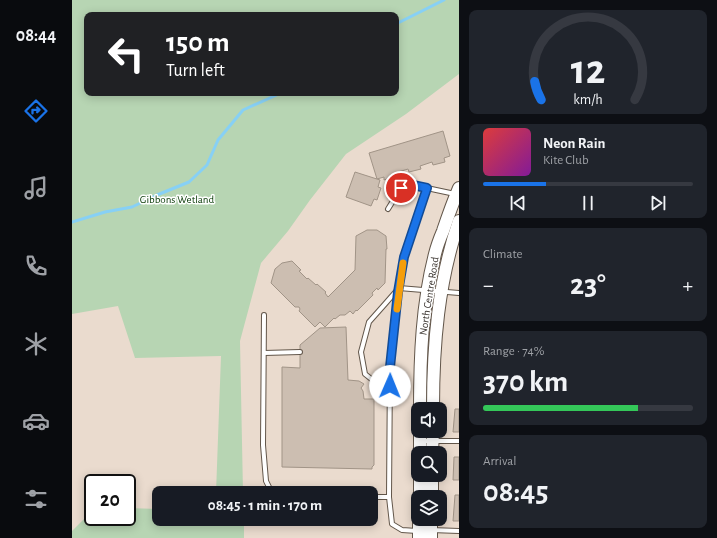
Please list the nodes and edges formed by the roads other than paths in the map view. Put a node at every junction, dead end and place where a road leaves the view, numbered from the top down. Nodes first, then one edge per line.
1 (427, 188) junction
2 (458, 193) edge
3 (388, 209) dead end
4 (459, 221) edge
5 (399, 288) junction
6 (434, 291) junction
7 (459, 293) edge
8 (264, 315) dead end
9 (300, 352) dead end
10 (264, 353) junction
11 (390, 386) junction
12 (420, 402) edge
13 (433, 402) edge
14 (425, 439) edge
15 (459, 441) edge
16 (268, 486) edge
17 (378, 497) edge
18 (389, 497) junction
19 (425, 529) edge
20 (459, 531) edge

1 - 2 lane
1 - 3 lane
1 - 5 lane
2 - 6 street, North Centre Road
4 - 6 street, North Centre Road
5 - 6 lane
5 - 11 lane
5 - 11 lane
6 - 7 lane
6 - 12 street, North Centre Road
6 - 13 street, North Centre Road
8 - 10 lane
9 - 10 lane
10 - 16 lane
11 - 18 lane
14 - 15 lane
17 - 18 lane
18 - 19 lane
19 - 20 lane

